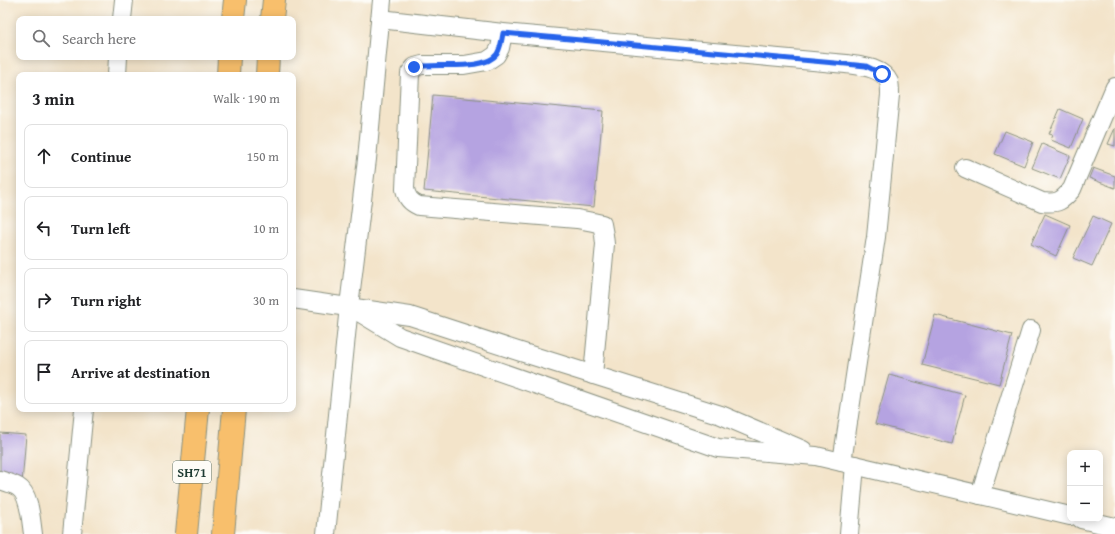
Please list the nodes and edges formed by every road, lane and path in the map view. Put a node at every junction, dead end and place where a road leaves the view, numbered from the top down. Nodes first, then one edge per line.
1 (124, 0) edge
2 (235, 0) edge
3 (274, 0) edge
4 (382, 0) edge
5 (122, 16) edge
6 (233, 16) edge
7 (272, 16) edge
8 (380, 19) junction
9 (503, 33) junction
10 (118, 60) edge
11 (229, 60) edge
12 (268, 60) edge
13 (117, 72) edge
14 (228, 72) edge
15 (266, 72) edge
16 (1115, 87) edge
17 (965, 168) dead end
18 (296, 298) edge
19 (349, 306) junction
20 (1031, 330) dead end
21 (592, 375) junction
22 (84, 412) edge
23 (198, 412) edge
24 (234, 412) edge
25 (816, 456) junction
26 (849, 463) junction
27 (0, 480) edge
28 (980, 495) junction
29 (1067, 515) edge
30 (1094, 522) edge
31 (1115, 527) edge
32 (33, 534) edge
33 (72, 534) edge
34 (186, 534) edge
35 (224, 534) edge
36 (326, 534) edge
37 (849, 534) edge

1 - 5 street
2 - 6 main road
3 - 7 main road
4 - 8 street
8 - 9 street
8 - 19 street
9 - 21 street
9 - 26 street
10 - 13 street
11 - 14 main road
12 - 15 main road
16 - 17 street
18 - 19 street
19 - 21 street
19 - 25 street
19 - 36 street
20 - 28 street
21 - 25 street
22 - 33 street
23 - 34 main road, SH71
24 - 35 main road, SH71
25 - 26 street
26 - 28 street
26 - 37 street
27 - 32 street
28 - 29 street
30 - 31 street

